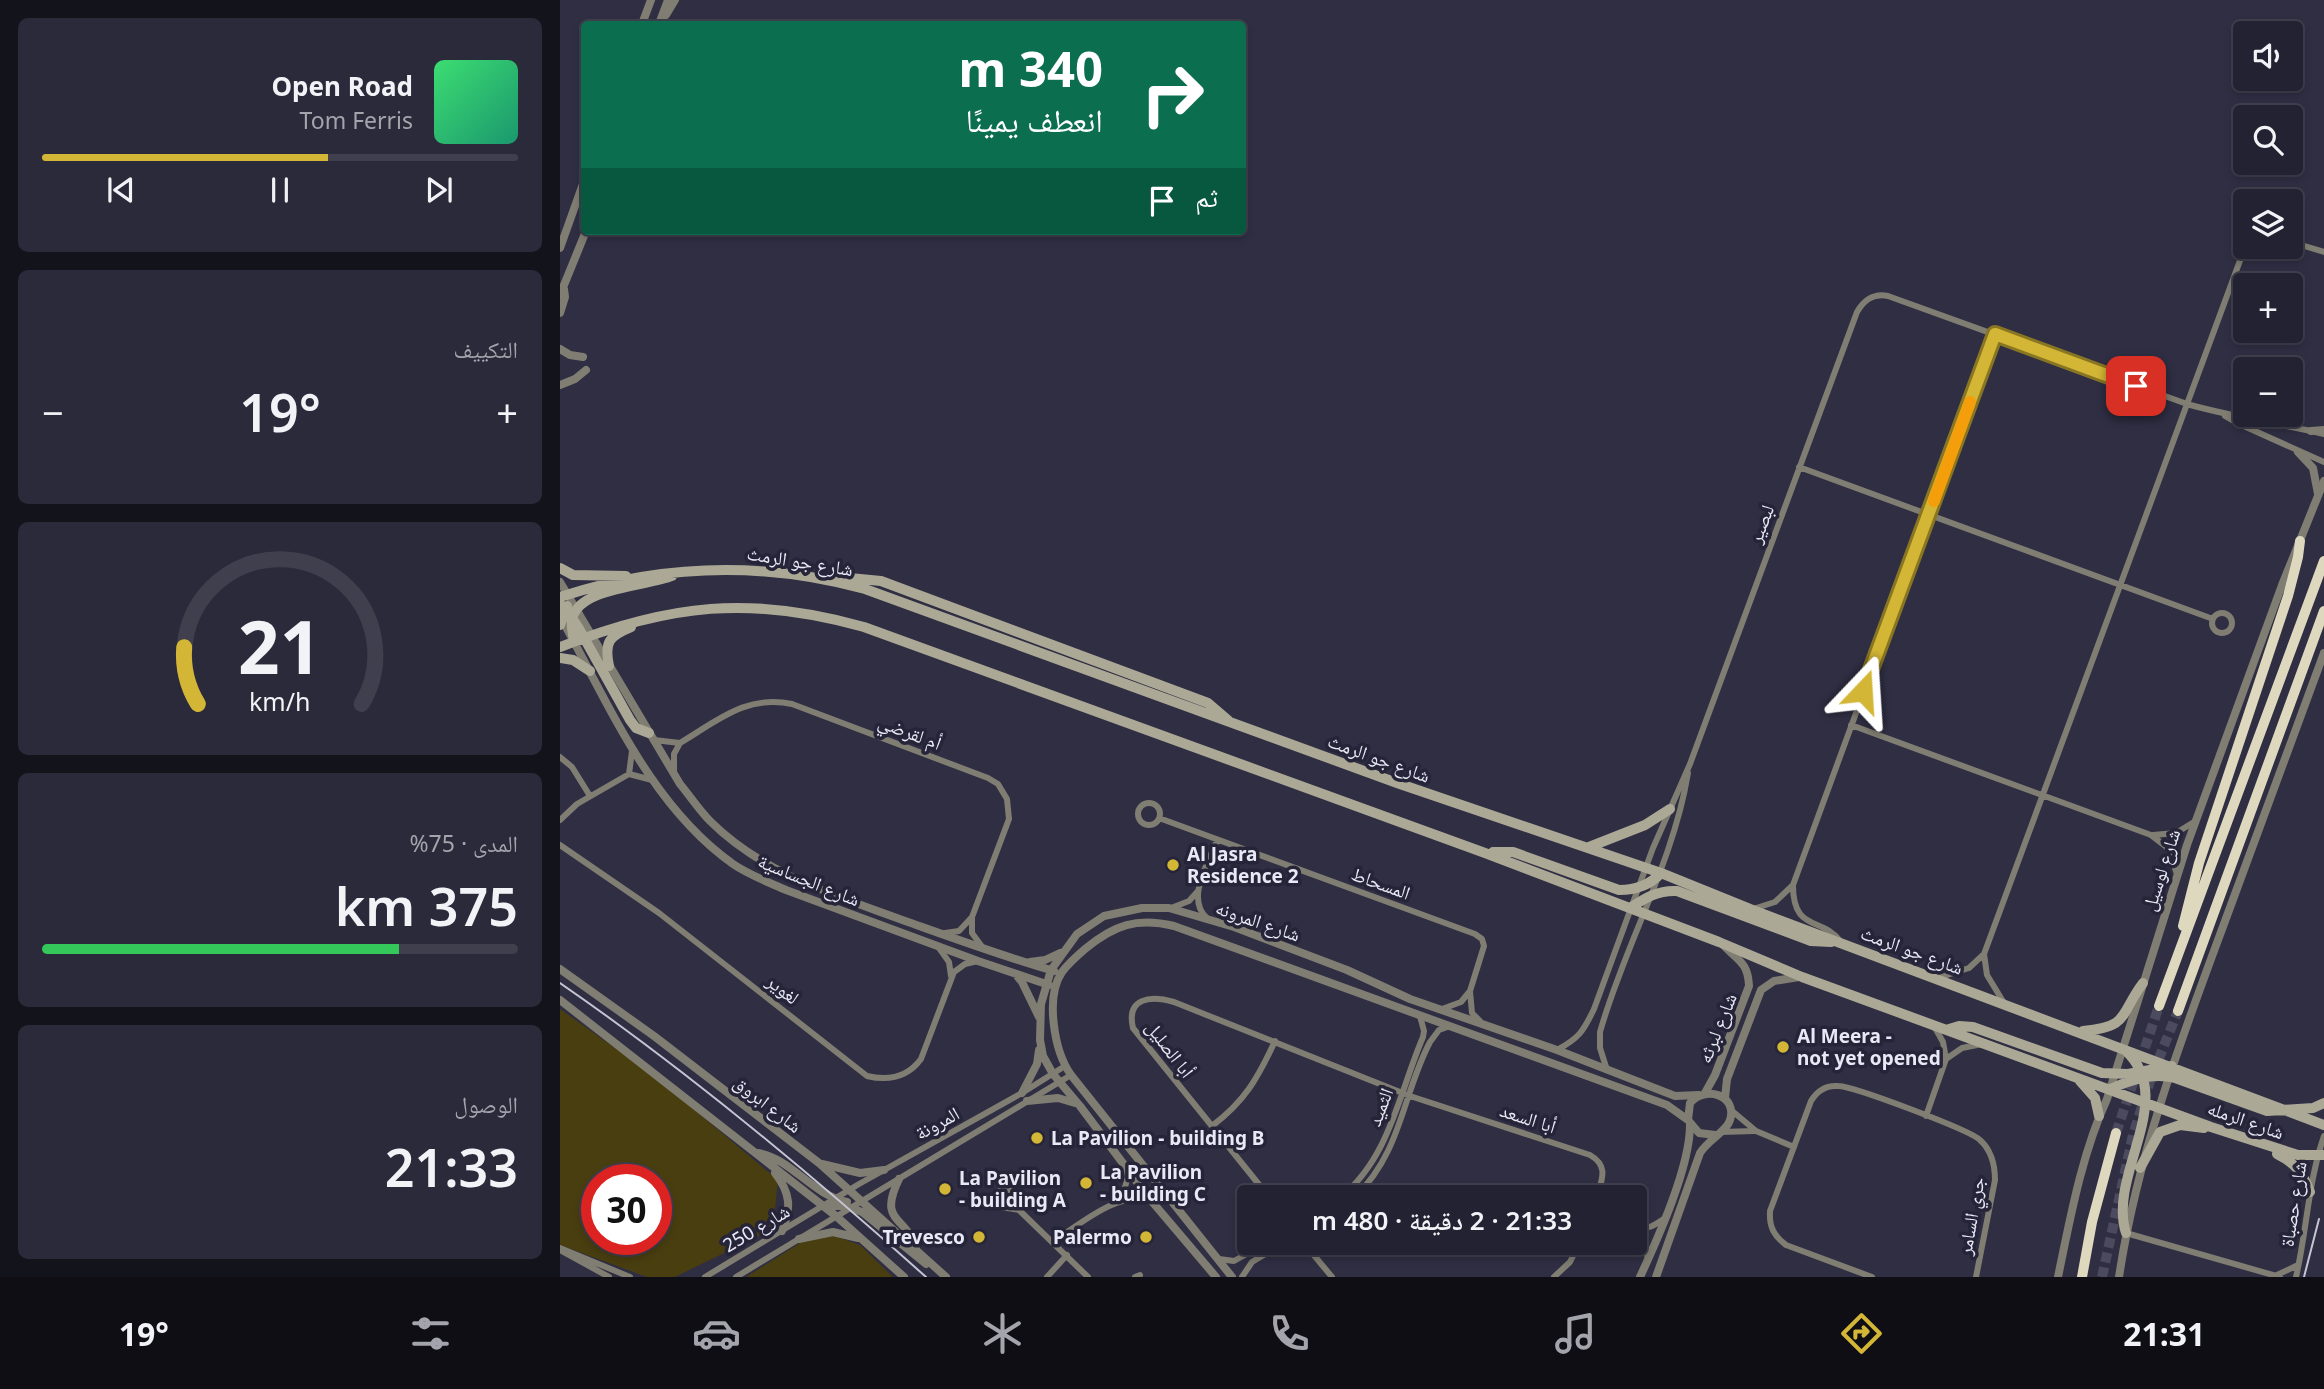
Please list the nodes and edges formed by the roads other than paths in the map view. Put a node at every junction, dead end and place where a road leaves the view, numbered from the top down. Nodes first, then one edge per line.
1 (651, 0) edge
2 (668, 0) edge
3 (675, 0) edge
4 (643, 21) edge
5 (660, 21) edge
6 (661, 21) edge
7 (581, 189) edge
8 (584, 235) edge
9 (2303, 246) edge
10 (560, 248) edge
11 (2324, 252) edge
12 (2241, 259) edge
13 (562, 291) edge
14 (560, 313) edge
15 (1995, 334) junction
16 (560, 349) edge
17 (583, 357) dead end
18 (586, 370) dead end
19 (560, 385) edge
20 (2187, 404) junction
21 (2224, 415) junction
22 (2311, 431) joint
23 (2324, 432) edge
24 (2298, 452) junction
25 (2324, 462) edge
26 (1799, 467) junction
27 (2324, 481) edge
28 (2318, 497) junction
29 (1928, 514) junction
30 (2300, 541) junction
31 (2324, 561) edge
32 (560, 568) edge
33 (678, 571) junction
34 (640, 576) junction
35 (560, 582) edge
36 (2120, 585) junction
37 (564, 596) edge
38 (2324, 611) edge
39 (566, 614) edge
40 (644, 618) junction
41 (2213, 619) dead end
42 (582, 638) junction
43 (560, 647) edge
44 (2324, 653) edge
45 (560, 658) edge
46 (609, 666) junction
47 (590, 671) junction
48 (1851, 724) junction
49 (652, 736) junction
50 (630, 742) junction
51 (680, 743) junction
52 (560, 757) edge
53 (1690, 764) junction
54 (629, 774) junction
55 (674, 775) junction
56 (652, 780) junction
57 (2043, 795) junction
58 (590, 796) junction
59 (1670, 809) junction
60 (1159, 818) dead end
61 (560, 820) edge
62 (2196, 821) junction
63 (2151, 835) junction
64 (1217, 840) junction
65 (560, 845) edge
66 (1589, 847) junction
67 (1485, 853) junction
68 (1646, 868) junction
69 (1661, 873) junction
70 (2177, 876) junction
71 (1793, 885) junction
72 (1639, 887) junction
73 (1198, 891) junction
74 (1651, 894) junction
75 (1169, 908) junction
76 (1630, 908) junction
77 (1750, 909) junction
78 (1643, 913) junction
79 (972, 917) junction
80 (1213, 922) junction
81 (938, 933) junction
82 (2183, 941) junction
83 (1719, 942) junction
84 (1842, 943) junction
85 (938, 947) junction
86 (1065, 948) junction
87 (985, 950) junction
88 (1984, 954) junction
89 (978, 961) junction
90 (1028, 962) junction
91 (560, 969) edge
92 (1051, 970) junction
93 (1061, 973) junction
94 (1014, 974) junction
95 (1802, 977) junction
96 (1938, 978) junction
97 (950, 980) junction
98 (2143, 983) junction
99 (1046, 984) junction
100 (1057, 986) junction
101 (1470, 991) junction
102 (560, 1000) edge
103 (2004, 1003) junction
104 (2159, 1006) tunnel mouth
105 (1442, 1009) junction
106 (2178, 1011) tunnel mouth
107 (1420, 1016) junction
108 (1040, 1019) junction
109 (1485, 1024) junction
110 (1933, 1024) junction
111 (1450, 1026) junction
112 (1948, 1030) junction
113 (2078, 1031) junction
114 (1040, 1040) junction
115 (1275, 1041) junction
116 (1985, 1043) junction
117 (2123, 1048) junction
118 (1556, 1050) junction
119 (1946, 1059) junction
120 (1065, 1066) junction
121 (1607, 1070) junction
122 (2170, 1071) junction
123 (1053, 1074) junction
124 (2115, 1074) junction
125 (2142, 1074) junction
126 (1071, 1075) junction
127 (2074, 1076) junction
128 (1059, 1082) junction
129 (2110, 1089) junction
130 (1402, 1093) junction
131 (1702, 1094) junction
132 (1410, 1096) junction
133 (1024, 1097) junction
134 (1725, 1098) junction
135 (2145, 1102) junction
136 (2324, 1103) edge
137 (1080, 1105) junction
138 (2158, 1107) junction
139 (1731, 1110) junction
140 (2290, 1111) junction
141 (1926, 1116) junction
142 (2099, 1116) junction
143 (1689, 1123) junction
144 (2324, 1125) edge
145 (1212, 1126) junction
146 (2211, 1127) junction
147 (1756, 1131) junction
148 (2116, 1133) tunnel mouth
149 (1718, 1134) junction
150 (2324, 1136) edge
151 (2266, 1146) junction
152 (1794, 1147) junction
153 (755, 1153) junction
154 (2320, 1156) edge
155 (819, 1163) junction
156 (770, 1164) junction
157 (1126, 1168) junction
158 (2140, 1168) junction
159 (884, 1170) junction
160 (899, 1179) junction
161 (1259, 1185) edge
162 (1354, 1185) edge
163 (1367, 1185) edge
164 (1601, 1185) edge
165 (849, 1191) junction
166 (2310, 1192) junction
167 (1149, 1198) junction
168 (836, 1199) junction
169 (1121, 1200) junction
170 (860, 1201) junction
171 (823, 1206) junction
172 (851, 1207) junction
173 (1019, 1210) dead end
174 (836, 1216) junction
175 (1665, 1218) junction
176 (1647, 1228) edge
177 (782, 1231) junction
178 (2126, 1233) junction
179 (799, 1238) junction
180 (860, 1238) junction
181 (1052, 1242) junction
182 (560, 1249) edge
183 (916, 1250) junction
184 (1647, 1254) edge
185 (1067, 1255) junction
186 (1245, 1255) edge
187 (1264, 1255) edge
188 (1314, 1255) edge
189 (1574, 1255) edge
190 (1216, 1257) junction
191 (1648, 1260) junction
192 (2299, 1265) junction
193 (938, 1270) junction
194 (1867, 1276) edge
195 (2279, 1276) edge
196 (609, 1277) edge
197 (630, 1277) edge
198 (705, 1277) edge
199 (736, 1277) edge
200 (904, 1277) edge
201 (946, 1277) edge
202 (1047, 1277) edge
203 (1088, 1277) edge
204 (1216, 1277) edge
205 (1232, 1277) edge
206 (1242, 1277) edge
207 (1332, 1277) edge
208 (1554, 1277) edge
209 (1640, 1277) edge
210 (1656, 1277) edge
211 (1976, 1277) edge
212 (2058, 1277) edge
213 (2082, 1277) edge
214 (2119, 1277) edge
215 (2296, 1277) edge

1 - 4 street
2 - 5 street
3 - 6 street
7 - 10 street
8 - 13 street
9 - 11 street
12 - 20 street
13 - 14 street
15 - 20 street
15 - 26 street, لبصير
15 - 29 street
16 - 17 street
18 - 19 street
20 - 21 street
20 - 36 street
21 - 22 street
21 - 24 street
22 - 23 street
24 - 25 street
24 - 28 street
26 - 29 street
26 - 53 street, لبصير
27 - 28 street, شارع لوسيل
28 - 30 street, شارع لوسيل
29 - 36 street
29 - 48 street
30 - 62 street, شارع لوسيل
30 - 82 highway
31 - 82 highway
32 - 34 main road
33 - 34 main road, شارع جو الرمث
33 - 39 main road
33 - 66 main road, شارع جو الرمث
34 - 37 main road, شارع جو الرمث
35 - 37 street
36 - 41 street
36 - 57 street
37 - 39 main road
38 - 106 highway
39 - 42 main road
40 - 42 main road
40 - 46 main road
40 - 67 main road
42 - 43 main road
42 - 46 street, شارع الجساسية
42 - 47 street, شارع الجساسية
42 - 49 main road
44 - 122 street
45 - 47 main road
46 - 49 street, شارع الجساسية
47 - 50 street, شارع الجساسية
48 - 57 street
48 - 71 street
49 - 51 street
49 - 55 street, شارع الجساسية
50 - 54 street
50 - 56 street, شارع الجساسية
51 - 55 street
51 - 79 street, أم لقرضي
52 - 58 street
53 - 59 street, لبصير
53 - 69 street, لبصير
54 - 56 street
54 - 58 street
55 - 81 street, شارع الجساسية
56 - 85 street, شارع الجساسية
57 - 63 street
57 - 88 street
58 - 61 street
59 - 66 main road
59 - 68 street, لبصير
60 - 64 street, المسحاط
62 - 63 street
62 - 70 street, شارع لوسيل
63 - 70 street
64 - 73 street
64 - 101 street, المسحاط
65 - 97 street, لغوير
66 - 68 main road, شارع جو الرمث
67 - 72 main road
67 - 76 main road
68 - 69 main road, شارع جو الرمث
68 - 72 street, لبصير
69 - 72 main road
69 - 74 street, لبصير
69 - 77 main road, شارع جو الرمث
70 - 98 street, شارع لوسيل
71 - 77 street
71 - 84 street
72 - 76 street, لبصير
73 - 75 street
73 - 80 street
74 - 76 main road
74 - 78 street, لبصير
74 - 84 main road
75 - 80 street, شارع المرونه
75 - 86 street, شارع المرونه
76 - 78 main road
76 - 118 street, لبصير
77 - 84 main road, شارع جو الرمث
78 - 83 main road
78 - 121 street, لبصير
79 - 81 street
79 - 87 street
80 - 105 street, شارع المرونه
81 - 87 street, شارع الجساسية
82 - 104 highway
83 - 95 main road
83 - 131 street, شارع لبرثه
84 - 96 main road, شارع جو الرمث
85 - 89 street, شارع الجساسية
85 - 97 street
86 - 90 street
86 - 92 street, شارع المرونه
87 - 90 street, شارع الجساسية
88 - 96 street
88 - 103 street
89 - 94 street, شارع الجساسية
89 - 97 street
90 - 92 street, شارع الجساسية
91 - 155 street, شارع ابروق
92 - 93 street, شارع الجساسية
92 - 99 street, شارع المرونه
93 - 100 street, شارع المرونه
93 - 107 street, شارع المرونه
94 - 99 street, شارع الجساسية
94 - 108 street
95 - 110 main road
95 - 134 street, شارع لبرثه
96 - 103 main road, شارع جو الرمث
98 - 113 main road
98 - 117 street, شارع لوسيل
99 - 100 street, شارع الجساسية
99 - 108 street, شارع المرونه
100 - 120 street, شارع المرونه
101 - 105 street
101 - 109 street
102 - 153 street
103 - 113 main road, شارع جو الرمث
105 - 109 street, شارع المرونه
107 - 111 street, شارع المرونه
107 - 130 street, الثميد
108 - 114 street, شارع المرونه
109 - 118 street, شارع المرونه
110 - 112 main road
110 - 119 street
111 - 132 street, الثميد
111 - 143 street, شارع المرونه
112 - 116 main road
112 - 124 main road
113 - 117 main road, شارع جو الرمث
114 - 123 street, شارع المرونه
114 - 133 street
115 - 130 street, أبا الصليل
115 - 145 street
115 - 145 street, أبا الصليل
116 - 119 street
116 - 127 main road
117 - 122 main road, شارع جو الرمث
117 - 124 street, شارع لوسيل
117 - 125 main road
118 - 121 street, شارع المرونه
119 - 141 street
120 - 123 street, المرونة
120 - 126 street, شارع المرونه
121 - 131 street, شارع المرونه
122 - 125 main road
122 - 138 street
122 - 140 main road, شارع جو الرمث
123 - 128 street, شارع المرونه
123 - 133 street, المرونة
124 - 125 main road
124 - 129 street, شارع لوسيل
125 - 129 main road
125 - 135 main road
126 - 128 street, المرونة
126 - 190 street, شارع المرونه
127 - 129 main road
127 - 142 main road
128 - 133 street, المرونة
128 - 137 street, شارع المرونه
129 - 135 main road
129 - 142 street, شارع لوسيل
130 - 132 street, أبا الصليل
130 - 162 street, الثميد
131 - 134 street
131 - 143 street
132 - 163 street, الثميد
132 - 164 street, أبا السعد
133 - 137 street
133 - 159 street, المرونة
133 - 160 street, المرونة
134 - 139 street
135 - 138 main road
135 - 178 main road
136 - 140 main road
137 - 157 street, شارع المرونه
138 - 146 main road, شارع الرمله
138 - 158 street
139 - 147 street
139 - 149 street
140 - 144 main road, شارع الرمله
141 - 152 street, جري السامر
141 - 211 street, جري السامر
142 - 212 street, شارع لوسيل
143 - 149 street
143 - 175 street
145 - 161 street, أبا الصليل
146 - 151 main road, شارع الرمله
146 - 158 main road
147 - 149 street
147 - 152 street
148 - 213 highway
149 - 210 street
150 - 154 street, شارع حصباة
151 - 154 main road, شارع الرمله
151 - 166 main road
152 - 194 street, جري السامر
153 - 156 street
153 - 168 street
154 - 166 street, شارع حصباة
155 - 159 street
155 - 165 street, شارع ابروق
156 - 171 street
156 - 177 street
157 - 167 street, شارع المرونه
157 - 169 street
158 - 178 street
159 - 165 street, المرونة
160 - 170 street, المرونة
160 - 183 street
165 - 168 street, المرونة
165 - 170 street, شارع ابروق
166 - 192 street, شارع حصباة
167 - 169 street
167 - 204 street, شارع المرونه
168 - 170 street
168 - 171 street, المرونة
169 - 181 street
170 - 172 street, المرونة
170 - 183 street, شارع ابروق
171 - 172 street
171 - 174 street
171 - 177 street, شارع 250
172 - 174 street, المرونة
172 - 193 street
173 - 181 street
174 - 179 street, شارع 250
174 - 180 street
175 - 176 street
175 - 191 street
177 - 198 street, شارع 250
178 - 195 street
178 - 214 street
179 - 180 street
179 - 199 street, شارع 250
180 - 200 street
181 - 185 street
182 - 196 street
182 - 197 street
183 - 193 street, شارع ابروق
184 - 191 street
185 - 202 street
185 - 203 street
186 - 190 street
187 - 206 street
188 - 207 street
189 - 208 street
190 - 205 street, شارع المرونه
191 - 209 street
192 - 195 street
192 - 215 street, شارع حصباة
193 - 201 street, شارع ابروق

